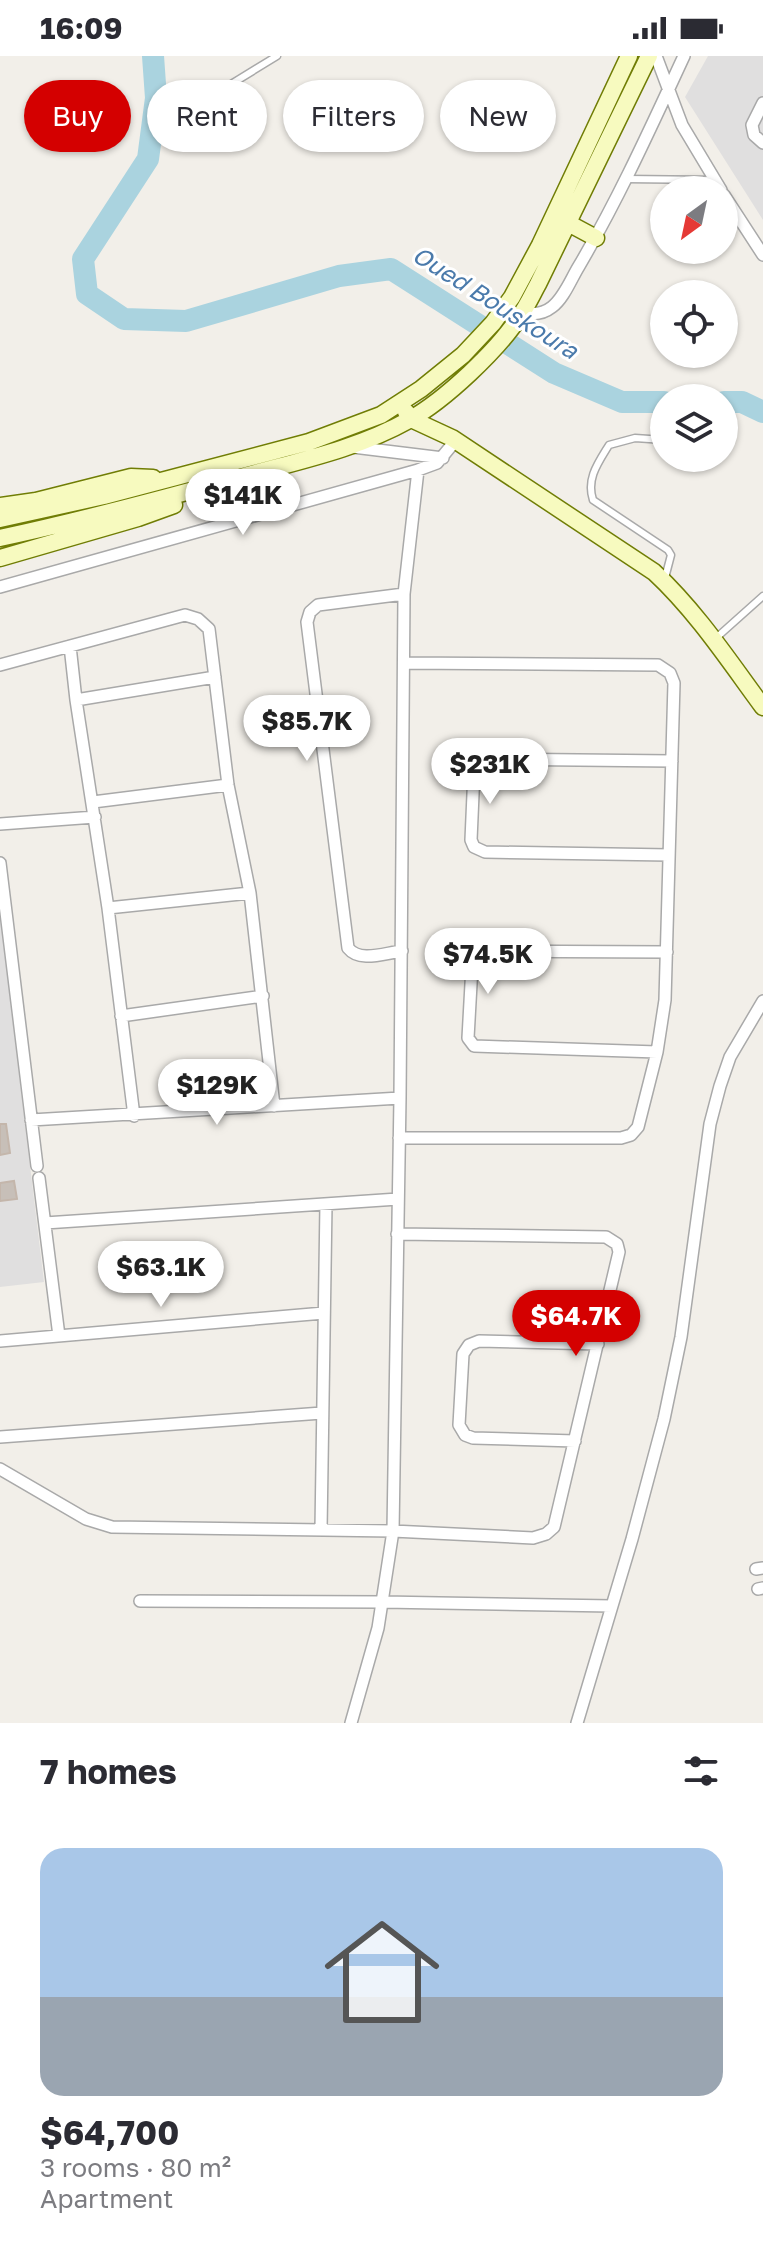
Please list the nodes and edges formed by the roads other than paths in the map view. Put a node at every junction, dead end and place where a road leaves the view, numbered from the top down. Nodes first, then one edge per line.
1 (277, 56) edge
2 (629, 56) edge
3 (649, 56) edge
4 (656, 56) edge
5 (684, 56) edge
6 (238, 80) edge
7 (668, 91) junction
8 (763, 103) edge
9 (763, 143) edge
10 (713, 176) edge
11 (626, 179) junction
12 (650, 181) edge
13 (738, 216) edge
14 (568, 223) junction
15 (596, 238) junction
16 (763, 255) edge
17 (523, 312) junction
18 (471, 359) junction
19 (421, 389) junction
20 (400, 404) junction
21 (432, 404) junction
22 (411, 419) junction
23 (454, 439) junction
24 (650, 439) edge
25 (348, 446) junction
26 (443, 458) junction
27 (418, 470) junction
28 (170, 479) junction
29 (218, 483) junction
30 (0, 506) edge
31 (0, 519) edge
32 (0, 538) edge
33 (0, 558) edge
34 (665, 582) junction
35 (0, 587) edge
36 (404, 594) junction
37 (763, 596) edge
38 (714, 641) junction
39 (70, 646) junction
40 (404, 663) junction
41 (0, 665) edge
42 (215, 677) junction
43 (76, 700) junction
44 (763, 707) edge
45 (672, 761) junction
46 (228, 785) junction
47 (93, 802) junction
48 (95, 817) junction
49 (0, 824) edge
50 (669, 855) junction
51 (0, 863) edge
52 (250, 893) junction
53 (108, 908) junction
54 (402, 951) junction
55 (667, 952) junction
56 (263, 996) junction
57 (763, 1001) edge
58 (121, 1016) junction
59 (657, 1052) junction
60 (400, 1098) junction
61 (274, 1106) junction
62 (134, 1116) junction
63 (31, 1120) junction
64 (399, 1138) junction
65 (398, 1199) junction
66 (326, 1204) junction
67 (45, 1223) junction
68 (397, 1234) junction
69 (324, 1313) junction
70 (59, 1336) junction
71 (0, 1341) edge
72 (598, 1344) junction
73 (322, 1413) junction
74 (0, 1437) edge
75 (575, 1441) junction
76 (0, 1469) edge
77 (321, 1530) junction
78 (393, 1531) junction
79 (140, 1601) dead end
80 (383, 1602) junction
81 (612, 1606) junction
82 (351, 1723) edge
83 (577, 1723) edge

1 - 6 lane
2 - 18 main road
3 - 14 main road
4 - 7 street
5 - 7 street
7 - 10 street
7 - 11 street
8 - 9 street
11 - 12 lane
11 - 15 street
13 - 16 street
14 - 15 main road
14 - 17 main road
15 - 17 street
17 - 18 main road
18 - 19 main road
18 - 21 main road
19 - 20 main road
19 - 21 main road
20 - 22 main road
20 - 28 main road
21 - 22 main road
21 - 23 main road
22 - 23 main road
22 - 25 main road
23 - 26 street
23 - 34 main road
24 - 34 lane
25 - 26 street
25 - 29 main road
26 - 27 street
27 - 35 street
27 - 36 street
28 - 30 main road
28 - 31 main road
29 - 32 main road
29 - 33 main road
34 - 38 main road
36 - 40 street
36 - 54 street
37 - 38 lane
38 - 44 main road
39 - 41 street
39 - 42 street
39 - 43 street
40 - 45 street
40 - 54 street
42 - 43 street
42 - 46 street
43 - 47 street
45 - 50 street
45 - 50 street
46 - 47 street
46 - 52 street
47 - 48 street
48 - 49 street
48 - 53 street
50 - 55 street
51 - 63 street
52 - 53 street
52 - 56 street
53 - 58 street
54 - 60 street
55 - 59 street
55 - 59 street
56 - 58 street
56 - 61 street
57 - 81 street
58 - 62 street
59 - 64 street
60 - 61 street
60 - 64 street
61 - 62 street
62 - 63 street
63 - 67 street
64 - 65 street
65 - 66 street
65 - 68 street
66 - 67 street
66 - 69 street
67 - 70 street
68 - 72 street
68 - 78 street
69 - 70 street
69 - 73 street
70 - 71 street
72 - 75 street
72 - 75 street
73 - 74 street
73 - 77 street
75 - 78 street
76 - 77 street
77 - 78 street
78 - 80 street
79 - 80 street
80 - 81 street
80 - 82 street
81 - 83 street

